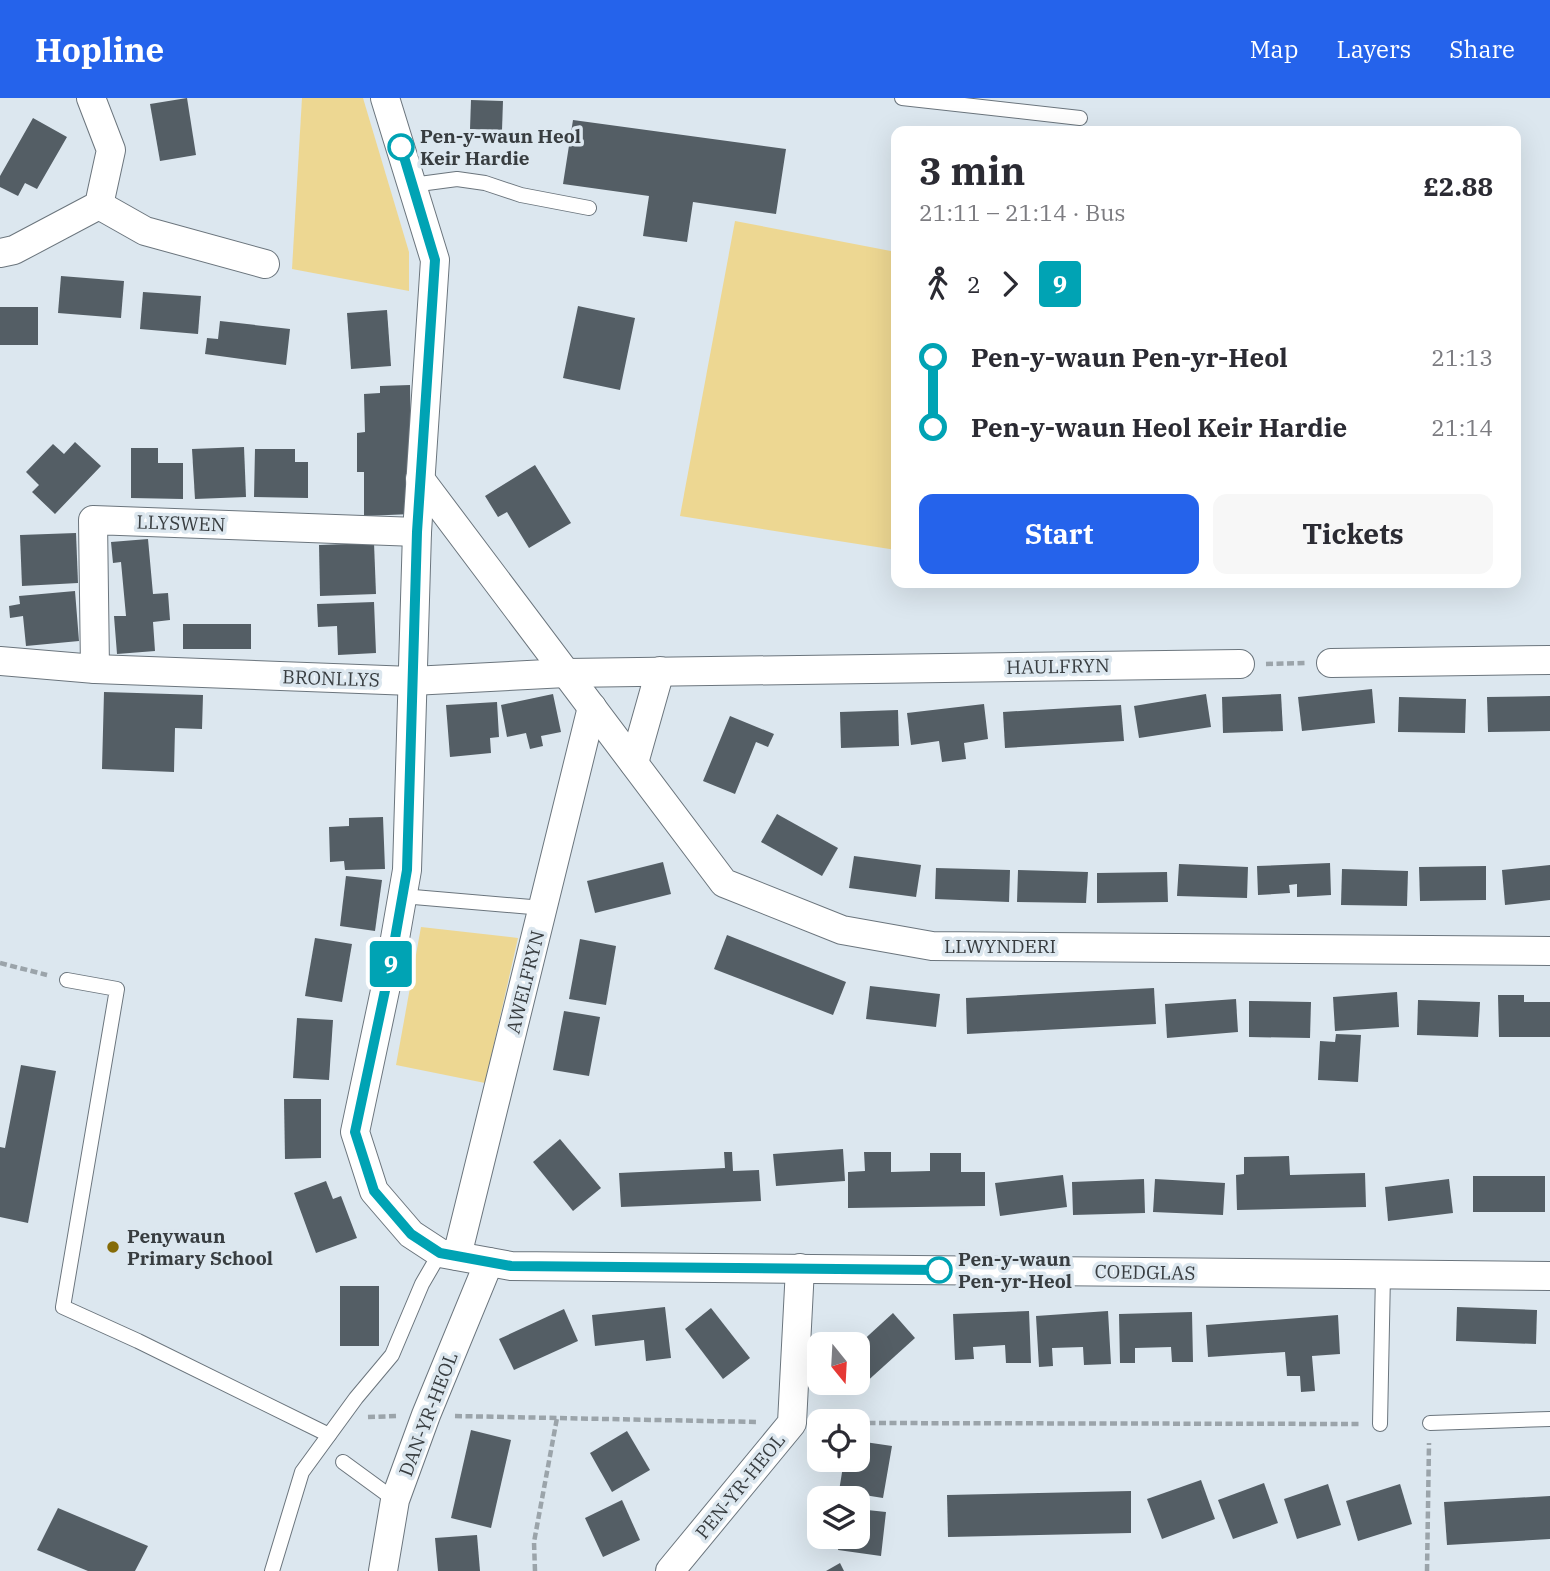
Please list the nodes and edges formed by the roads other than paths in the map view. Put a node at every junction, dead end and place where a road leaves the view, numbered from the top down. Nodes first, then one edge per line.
1 (91, 98) edge
2 (385, 98) edge
3 (902, 98) edge
4 (1080, 118) dead end
5 (412, 185) junction
6 (99, 205) junction
7 (589, 208) dead end
8 (0, 253) edge
9 (265, 264) dead end
10 (420, 479) junction
11 (417, 532) junction
12 (1550, 660) edge
13 (0, 661) edge
14 (1332, 663) road end
15 (1240, 664) road end
16 (95, 669) junction
17 (660, 671) junction
18 (566, 673) junction
19 (412, 681) junction
20 (592, 707) junction
21 (634, 762) junction
22 (402, 896) junction
23 (543, 908) junction
24 (1550, 951) edge
25 (66, 980) road end
26 (448, 1255) junction
27 (489, 1262) junction
28 (800, 1268) junction
29 (1383, 1274) junction
30 (1550, 1276) edge
31 (1550, 1419) edge
32 (1430, 1423) road end
33 (1380, 1424) road end
34 (329, 1435) junction
35 (343, 1462) dead end
36 (395, 1500) junction
37 (272, 1571) edge
38 (383, 1571) edge
39 (670, 1571) edge

1 - 6 street
2 - 5 street
3 - 4 lane
5 - 7 lane
5 - 10 street
6 - 8 street
6 - 9 street
10 - 11 street
10 - 18 street, LLWYNDERI
11 - 16 street, LLYSWEN
11 - 19 street
12 - 14 street
13 - 16 street, BRONLLYS
15 - 17 street, HAULFRYN
16 - 19 street, BRONLLYS
17 - 18 street, HAULFRYN
17 - 21 street
18 - 19 street, BRONLLYS
18 - 20 street, LLWYNDERI
19 - 22 street
20 - 21 street, LLWYNDERI
20 - 23 street, AWELFRYN
21 - 24 street, LLWYNDERI
22 - 23 lane
22 - 26 street
23 - 26 street, AWELFRYN
25 - 34 lane
26 - 27 street, COEDGLAS
26 - 34 lane
27 - 28 street, COEDGLAS
27 - 36 street, DAN-YR-HEOL
28 - 29 street, COEDGLAS
28 - 39 street, PEN-YR-HEOL
29 - 30 street, COEDGLAS
29 - 33 lane
31 - 32 lane
34 - 37 lane
35 - 36 lane
36 - 38 street, DAN-YR-HEOL

